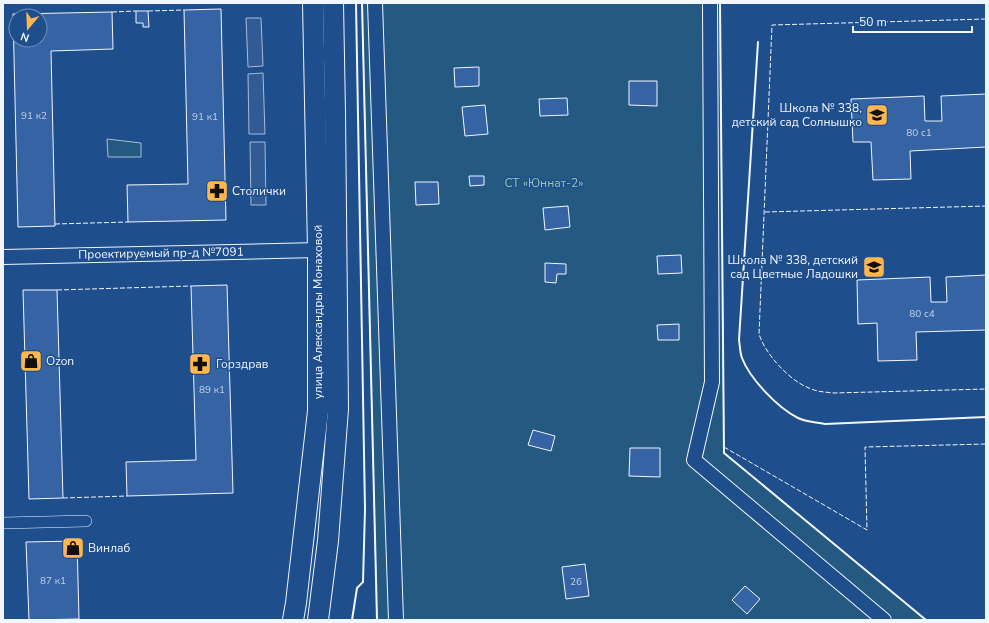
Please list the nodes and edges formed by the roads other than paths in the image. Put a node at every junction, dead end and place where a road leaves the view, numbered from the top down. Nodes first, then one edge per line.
1 (312, 3) edge
2 (333, 3) edge
3 (375, 3) edge
4 (710, 3) edge
5 (318, 250) junction
6 (3, 257) edge
7 (86, 521) dead end
8 (3, 523) edge
9 (292, 614) edge
10 (318, 620) edge
11 (396, 620) edge
12 (884, 620) edge

1 - 5 main road, улица Александры Монаховой
2 - 10 main road, улица Александры Монаховой
3 - 11 street
4 - 12 street
5 - 6 street, Проектируемый пр-д №7091
5 - 9 main road, улица Александры Монаховой
7 - 8 street

